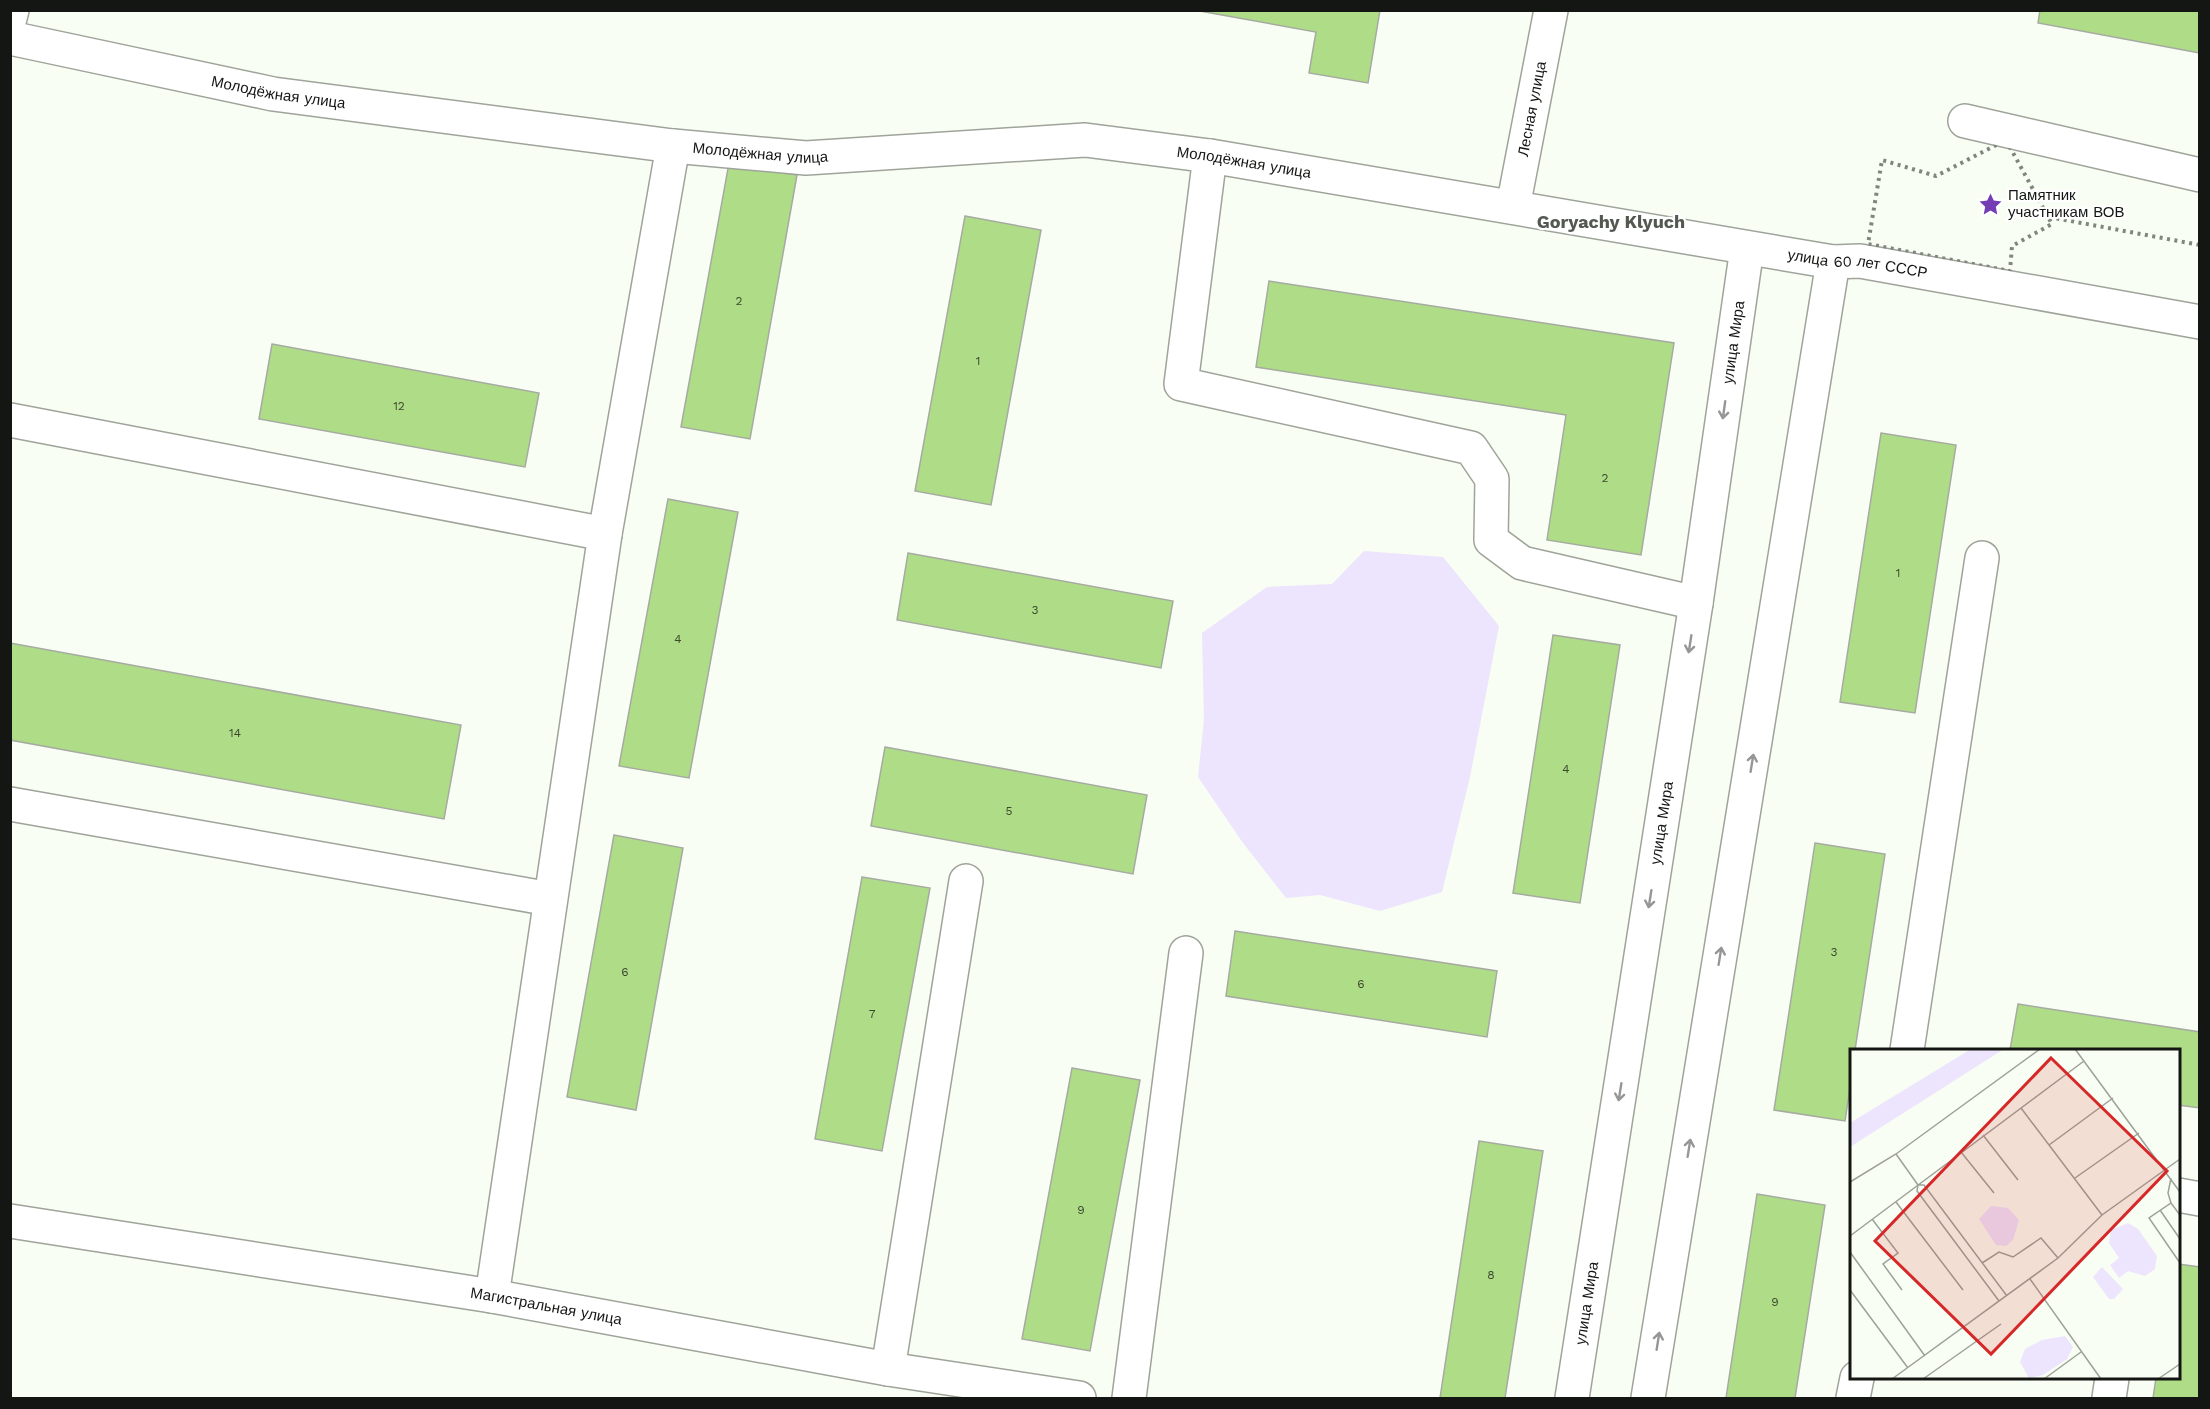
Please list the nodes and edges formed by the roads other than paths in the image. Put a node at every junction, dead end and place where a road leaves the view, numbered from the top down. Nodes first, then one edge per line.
1 (12, 10) edge
2 (1551, 10) edge
3 (10, 18) edge
4 (10, 38) edge
5 (1965, 121) dead end
6 (673, 147) junction
7 (1210, 156) junction
8 (2199, 175) edge
9 (1513, 207) junction
10 (1747, 248) junction
11 (1833, 262) junction
12 (2199, 322) edge
13 (10, 420) edge
14 (605, 534) junction
15 (1982, 558) dead end
16 (1696, 603) junction
17 (10, 804) edge
18 (966, 880) dead end
19 (550, 899) junction
20 (1186, 953) dead end
21 (1907, 1049) edge
22 (2180, 1195) edge
23 (2199, 1200) edge
24 (10, 1221) edge
25 (492, 1296) junction
26 (888, 1369) junction
27 (1857, 1379) edge
28 (2112, 1379) edge
29 (1079, 1398) edge
30 (1129, 1398) edge
31 (1572, 1398) edge
32 (1648, 1398) edge
33 (1853, 1398) edge
34 (2109, 1398) edge

1 - 3 street
2 - 9 street, Лесная улица
4 - 6 street, Молодёжная улица
5 - 8 street
6 - 7 street, Молодёжная улица
6 - 14 street
7 - 9 street, Молодёжная улица
7 - 16 street
9 - 10 street, улица 60 лет СССР
10 - 11 street, улица 60 лет СССР
10 -> 16 street, улица Мира
11 - 12 street, улица 60 лет СССР
32 -> 11 street
13 - 14 street
14 - 19 street
15 - 21 street
16 -> 31 street, улица Мира
17 - 19 street
18 - 26 street
19 - 25 street
20 - 30 street
22 - 23 street
24 - 25 street, Магистральная улица
25 - 26 street, Магистральная улица
26 - 29 street, Магистральная улица
27 - 33 street
28 - 34 street

